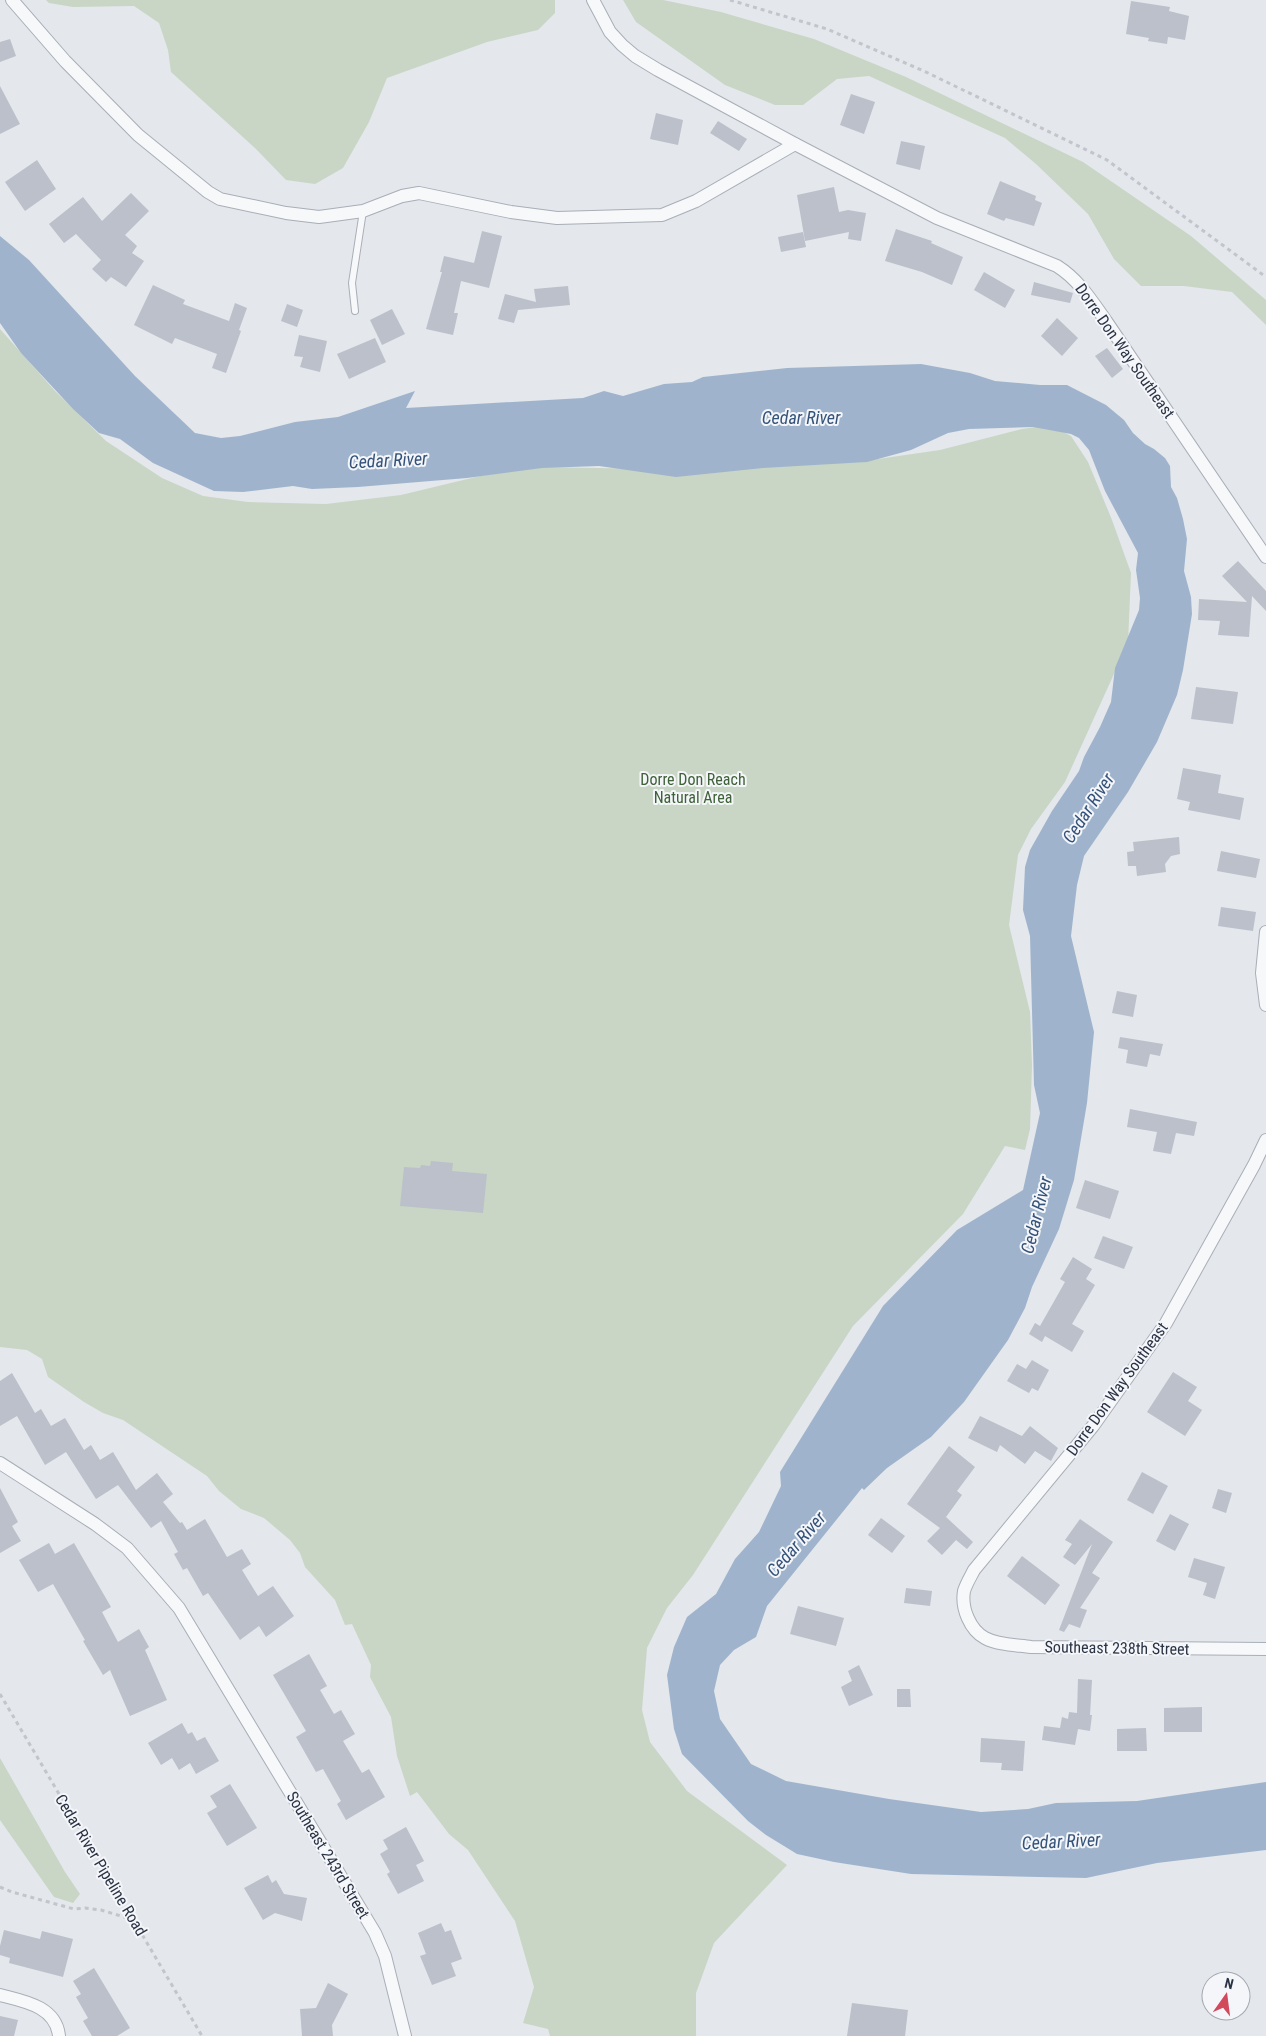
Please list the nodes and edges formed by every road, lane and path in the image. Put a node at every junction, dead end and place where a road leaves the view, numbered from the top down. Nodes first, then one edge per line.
1 (12, 0) edge
2 (593, 0) edge
3 (730, 0) edge
4 (794, 144) junction
5 (363, 211) junction
6 (1266, 277) edge
7 (355, 311) dead end
8 (1266, 557) edge
9 (1266, 932) edge
10 (1266, 1005) edge
11 (1266, 1140) edge
12 (0, 1463) edge
13 (973, 1627) joint
14 (1266, 1650) edge
15 (0, 1694) edge
16 (0, 1887) edge
17 (134, 1920) junction
18 (0, 1995) edge
19 (59, 2036) edge
20 (202, 2036) edge
21 (404, 2036) edge

1 - 5 street
2 - 4 street, Dorre Don Way Southeast
3 - 6 path
4 - 5 street
4 - 8 street, Dorre Don Way Southeast
5 - 7 lane
9 - 10 street
11 - 13 street, Dorre Don Way Southeast
12 - 21 street, Southeast 243rd Street
13 - 14 street, Southeast 238th Street
15 - 17 path, Cedar River Pipeline Road
16 - 17 path
17 - 20 path, Cedar River Pipeline Road
18 - 19 street

